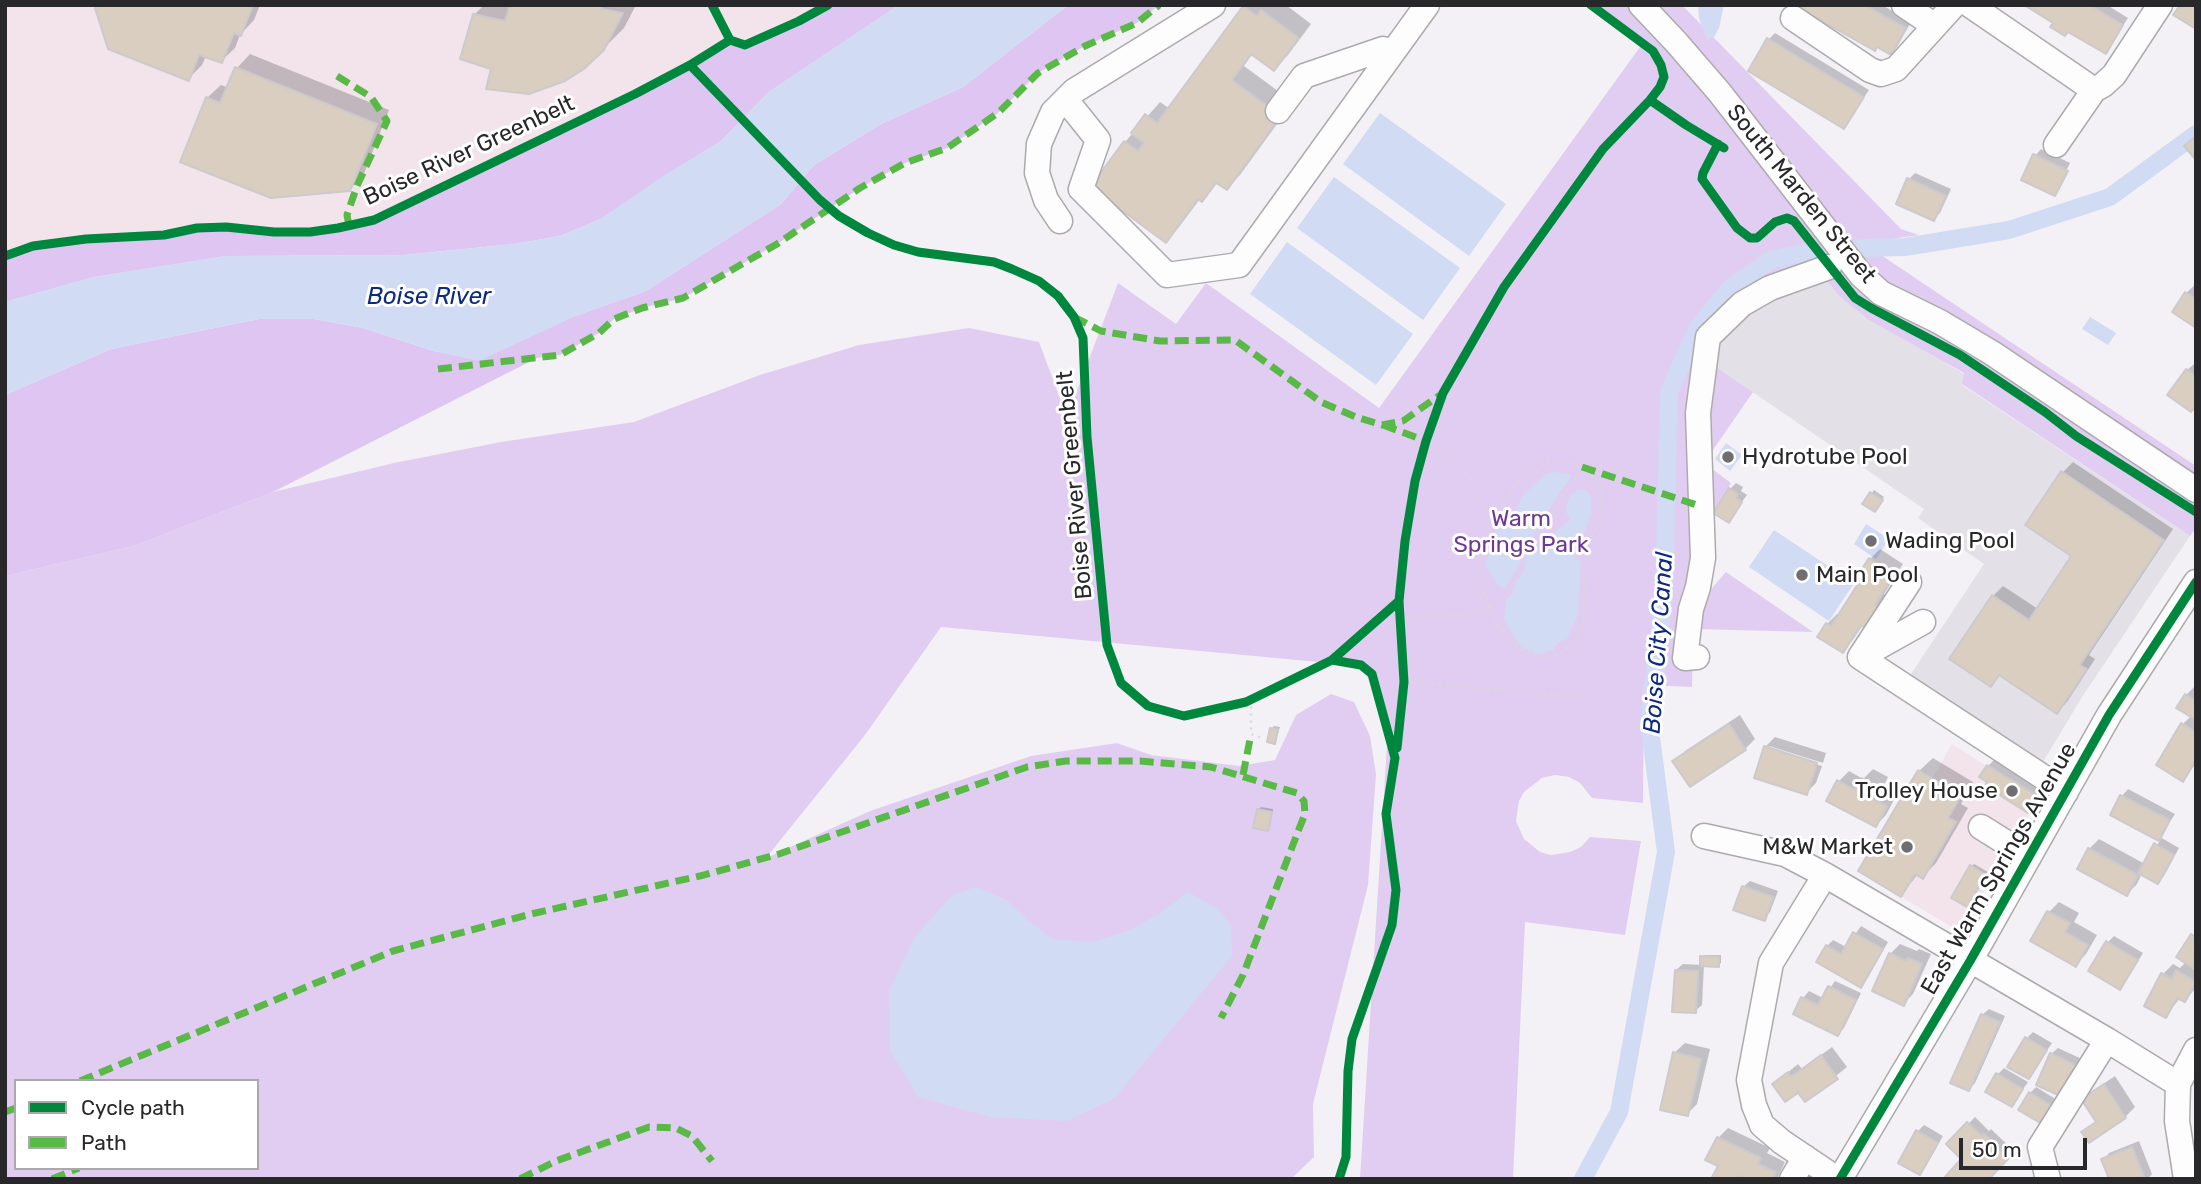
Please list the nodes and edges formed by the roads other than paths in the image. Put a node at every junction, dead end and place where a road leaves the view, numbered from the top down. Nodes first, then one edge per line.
1 (1213, 5) edge
2 (1427, 5) edge
3 (1641, 5) edge
4 (1904, 5) edge
5 (1954, 5) edge
6 (1970, 5) edge
7 (2160, 5) edge
8 (1793, 18) dead end
9 (1935, 26) junction
10 (1391, 54) junction
11 (2094, 90) junction
12 (1066, 100) junction
13 (1278, 111) dead end
14 (2056, 145) dead end
15 (1060, 221) dead end
16 (1829, 267) dead end
17 (2196, 490) edge
18 (1909, 582) dead end
19 (2196, 582) edge
20 (1923, 622) dead end
21 (1697, 657) dead end
22 (1860, 657) junction
23 (2066, 792) junction
24 (1981, 827) dead end
25 (1704, 836) dead end
26 (2029, 857) junction
27 (1825, 875) junction
28 (1970, 961) junction
29 (2107, 1040) junction
30 (2196, 1051) edge
31 (2178, 1084) junction
32 (1805, 1157) junction
33 (1847, 1176) edge
34 (1792, 1179) edge
35 (2048, 1179) edge
36 (2186, 1179) edge

1 - 12 street
2 - 10 street
3 - 17 street, South Marden Street
4 - 9 street
5 - 9 street
6 - 11 street
7 - 11 street
8 - 9 street
10 - 12 street
10 - 13 street
11 - 14 street
12 - 15 street
16 - 21 street
18 - 22 street
19 - 23 street, East Warm Springs Avenue
20 - 22 street
22 - 23 street
23 - 26 street, East Warm Springs Avenue
24 - 26 street
25 - 27 street
26 - 28 street, East Warm Springs Avenue
27 - 28 street
27 - 32 street
28 - 29 street
28 - 33 street, East Warm Springs Avenue
29 - 31 street
29 - 35 street
30 - 31 street
31 - 36 street
32 - 33 street
32 - 34 street

